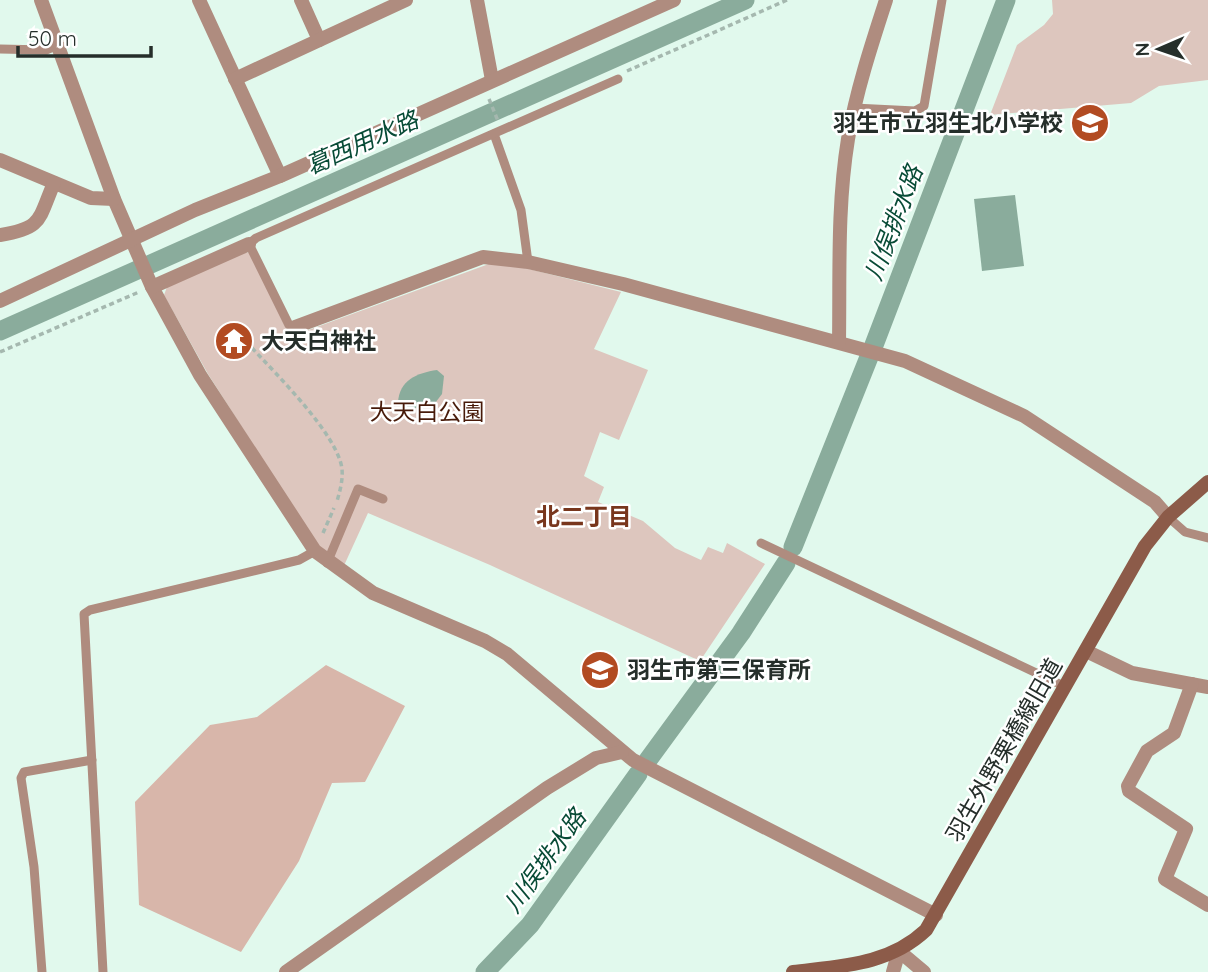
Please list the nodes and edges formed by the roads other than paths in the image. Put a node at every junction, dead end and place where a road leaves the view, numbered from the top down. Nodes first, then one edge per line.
1 (41, 0) edge
2 (199, 0) edge
3 (301, 0) edge
4 (406, 0) edge
5 (477, 0) edge
6 (674, 0) edge
7 (886, 0) edge
8 (942, 0) edge
9 (319, 40) junction
10 (58, 46) junction
11 (0, 49) edge
12 (235, 79) junction
13 (618, 79) road end
14 (492, 80) junction
15 (854, 108) junction
16 (494, 134) junction
17 (0, 160) edge
18 (280, 176) junction
19 (54, 183) junction
20 (114, 199) junction
21 (0, 235) edge
22 (133, 244) junction
23 (249, 244) junction
24 (528, 262) junction
25 (148, 286) junction
26 (0, 300) edge
27 (295, 327) joint
28 (839, 342) junction
29 (1208, 482) edge
30 (383, 499) dead end
31 (1168, 517) junction
32 (1208, 538) edge
33 (761, 543) dead end
34 (315, 551) junction
35 (327, 563) junction
36 (1086, 651) junction
37 (1192, 684) junction
38 (1066, 687) junction
39 (1208, 687) edge
40 (628, 756) junction
41 (92, 760) junction
42 (1208, 905) edge
43 (936, 915) junction
44 (899, 951) junction
45 (42, 972) edge
46 (103, 972) edge
47 (286, 972) edge
48 (793, 972) edge
49 (893, 972) edge
50 (924, 972) edge

1 - 10 street
2 - 12 street
3 - 9 street
4 - 9 street
5 - 14 street
6 - 14 street
7 - 15 street
8 - 15 lane
9 - 12 street
10 - 11 lane
10 - 20 street
12 - 18 street
13 - 16 lane
14 - 18 street
15 - 28 street
16 - 23 lane
16 - 24 lane
17 - 19 street
18 - 22 street
19 - 20 street
19 - 21 street
20 - 22 street
22 - 25 street
22 - 26 street
23 - 25 street
23 - 27 lane
24 - 27 street
24 - 28 street
25 - 34 street
28 - 31 street
29 - 31 street, 羽生外野栗橋線旧道
30 - 35 lane
31 - 32 lane
31 - 36 street, 羽生外野栗橋線旧道
33 - 38 lane
34 - 35 street
34 - 41 lane
35 - 40 street
36 - 37 street
36 - 38 street, 羽生外野栗橋線旧道
37 - 39 street
37 - 42 street
38 - 43 street, 羽生外野栗橋線旧道
40 - 43 street
40 - 47 street
41 - 45 lane
41 - 46 lane
43 - 44 street, 羽生外野栗橋線旧道
44 - 48 street, 羽生外野栗橋線旧道
44 - 49 street
44 - 50 street

